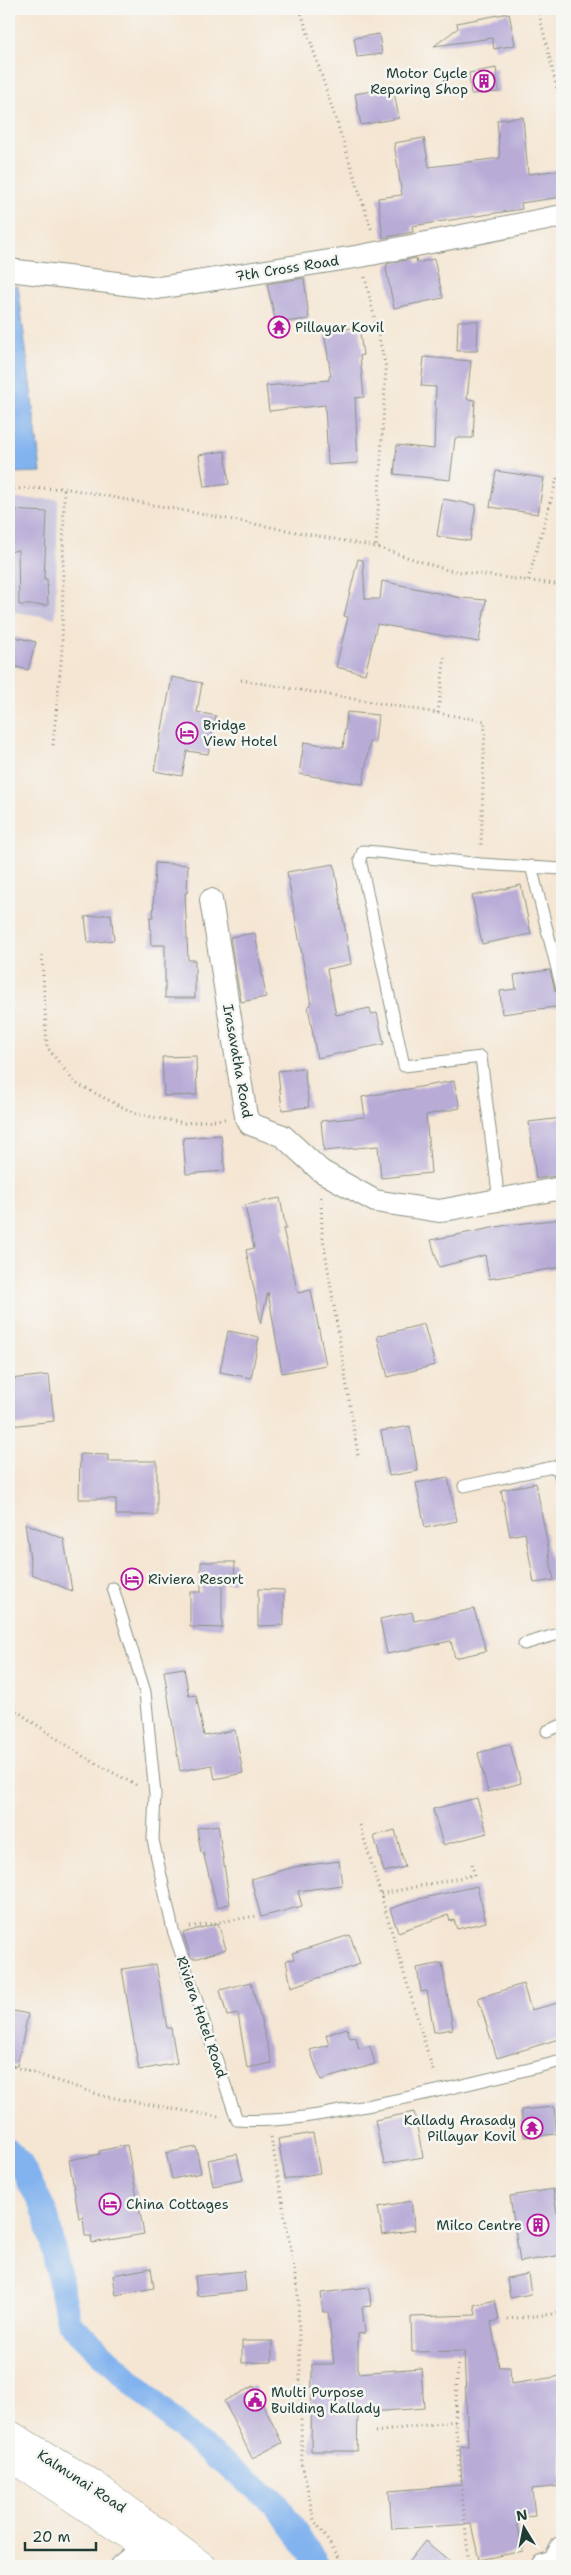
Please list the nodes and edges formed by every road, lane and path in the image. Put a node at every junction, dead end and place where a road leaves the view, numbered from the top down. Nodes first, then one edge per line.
1 (300, 9) edge
2 (538, 9) edge
3 (562, 110) edge
4 (562, 216) edge
5 (370, 255) junction
6 (9, 270) edge
7 (558, 475) dead end
8 (64, 488) junction
9 (9, 489) edge
10 (376, 547) junction
11 (528, 580) junction
12 (562, 585) edge
13 (445, 655) dead end
14 (241, 680) dead end
15 (438, 713) junction
16 (53, 745) dead end
17 (481, 864) junction
18 (531, 866) junction
19 (562, 869) edge
20 (211, 900) dead end
21 (42, 956) dead end
22 (562, 989) edge
23 (246, 1116) junction
24 (321, 1171) junction
25 (562, 1188) edge
26 (499, 1201) junction
27 (358, 1455) dead end
28 (560, 1466) edge
29 (562, 1482) edge
30 (464, 1486) dead end
31 (113, 1588) dead end
32 (562, 1632) edge
33 (524, 1644) dead end
34 (9, 1698) edge
35 (562, 1725) edge
36 (547, 1731) dead end
37 (154, 1794) junction
38 (360, 1825) dead end
39 (472, 1864) dead end
40 (381, 1894) junction
41 (256, 1916) dead end
42 (173, 1930) junction
43 (562, 2061) edge
44 (9, 2065) edge
45 (439, 2092) junction
46 (237, 2120) junction
47 (268, 2122) junction
48 (562, 2313) edge
49 (507, 2319) dead end
50 (458, 2360) dead end
51 (455, 2422) junction
52 (375, 2432) dead end
53 (9, 2434) edge
54 (9, 2456) edge
55 (145, 2546) junction
56 (121, 2566) edge
57 (167, 2566) edge
58 (202, 2566) edge
59 (345, 2566) edge
60 (469, 2566) edge

1 - 5 path
2 - 3 path
4 - 5 street, 7th Cross Road
5 - 6 street, 7th Cross Road
5 - 10 path
7 - 11 path
8 - 9 path
8 - 10 path
8 - 16 path
10 - 11 path
11 - 12 path
13 - 15 path
14 - 15 path
15 - 17 path
17 - 18 lane
17 - 26 lane
18 - 19 lane
18 - 22 lane
20 - 23 street, Irasavatha Road
21 - 23 path
23 - 24 street, Irasavatha Road
24 - 26 street, Irasavatha Road
24 - 27 path
25 - 26 street, Irasavatha Road
28 - 29 lane
28 - 30 lane
31 - 37 lane, Riviera Hotel Road
32 - 33 lane
34 - 37 path
35 - 36 lane
37 - 42 lane, Riviera Hotel Road
38 - 40 path
39 - 40 path
40 - 45 path
41 - 42 path
42 - 46 lane, Riviera Hotel Road
43 - 45 lane
44 - 46 path
45 - 47 lane
46 - 47 lane
47 - 59 path
48 - 49 path
50 - 51 path
51 - 52 path
51 - 60 path
53 - 58 highway, Kalmunai Road
54 - 55 highway, Kalmunai Road
55 - 56 street
55 - 57 highway, Kalmunai Road

